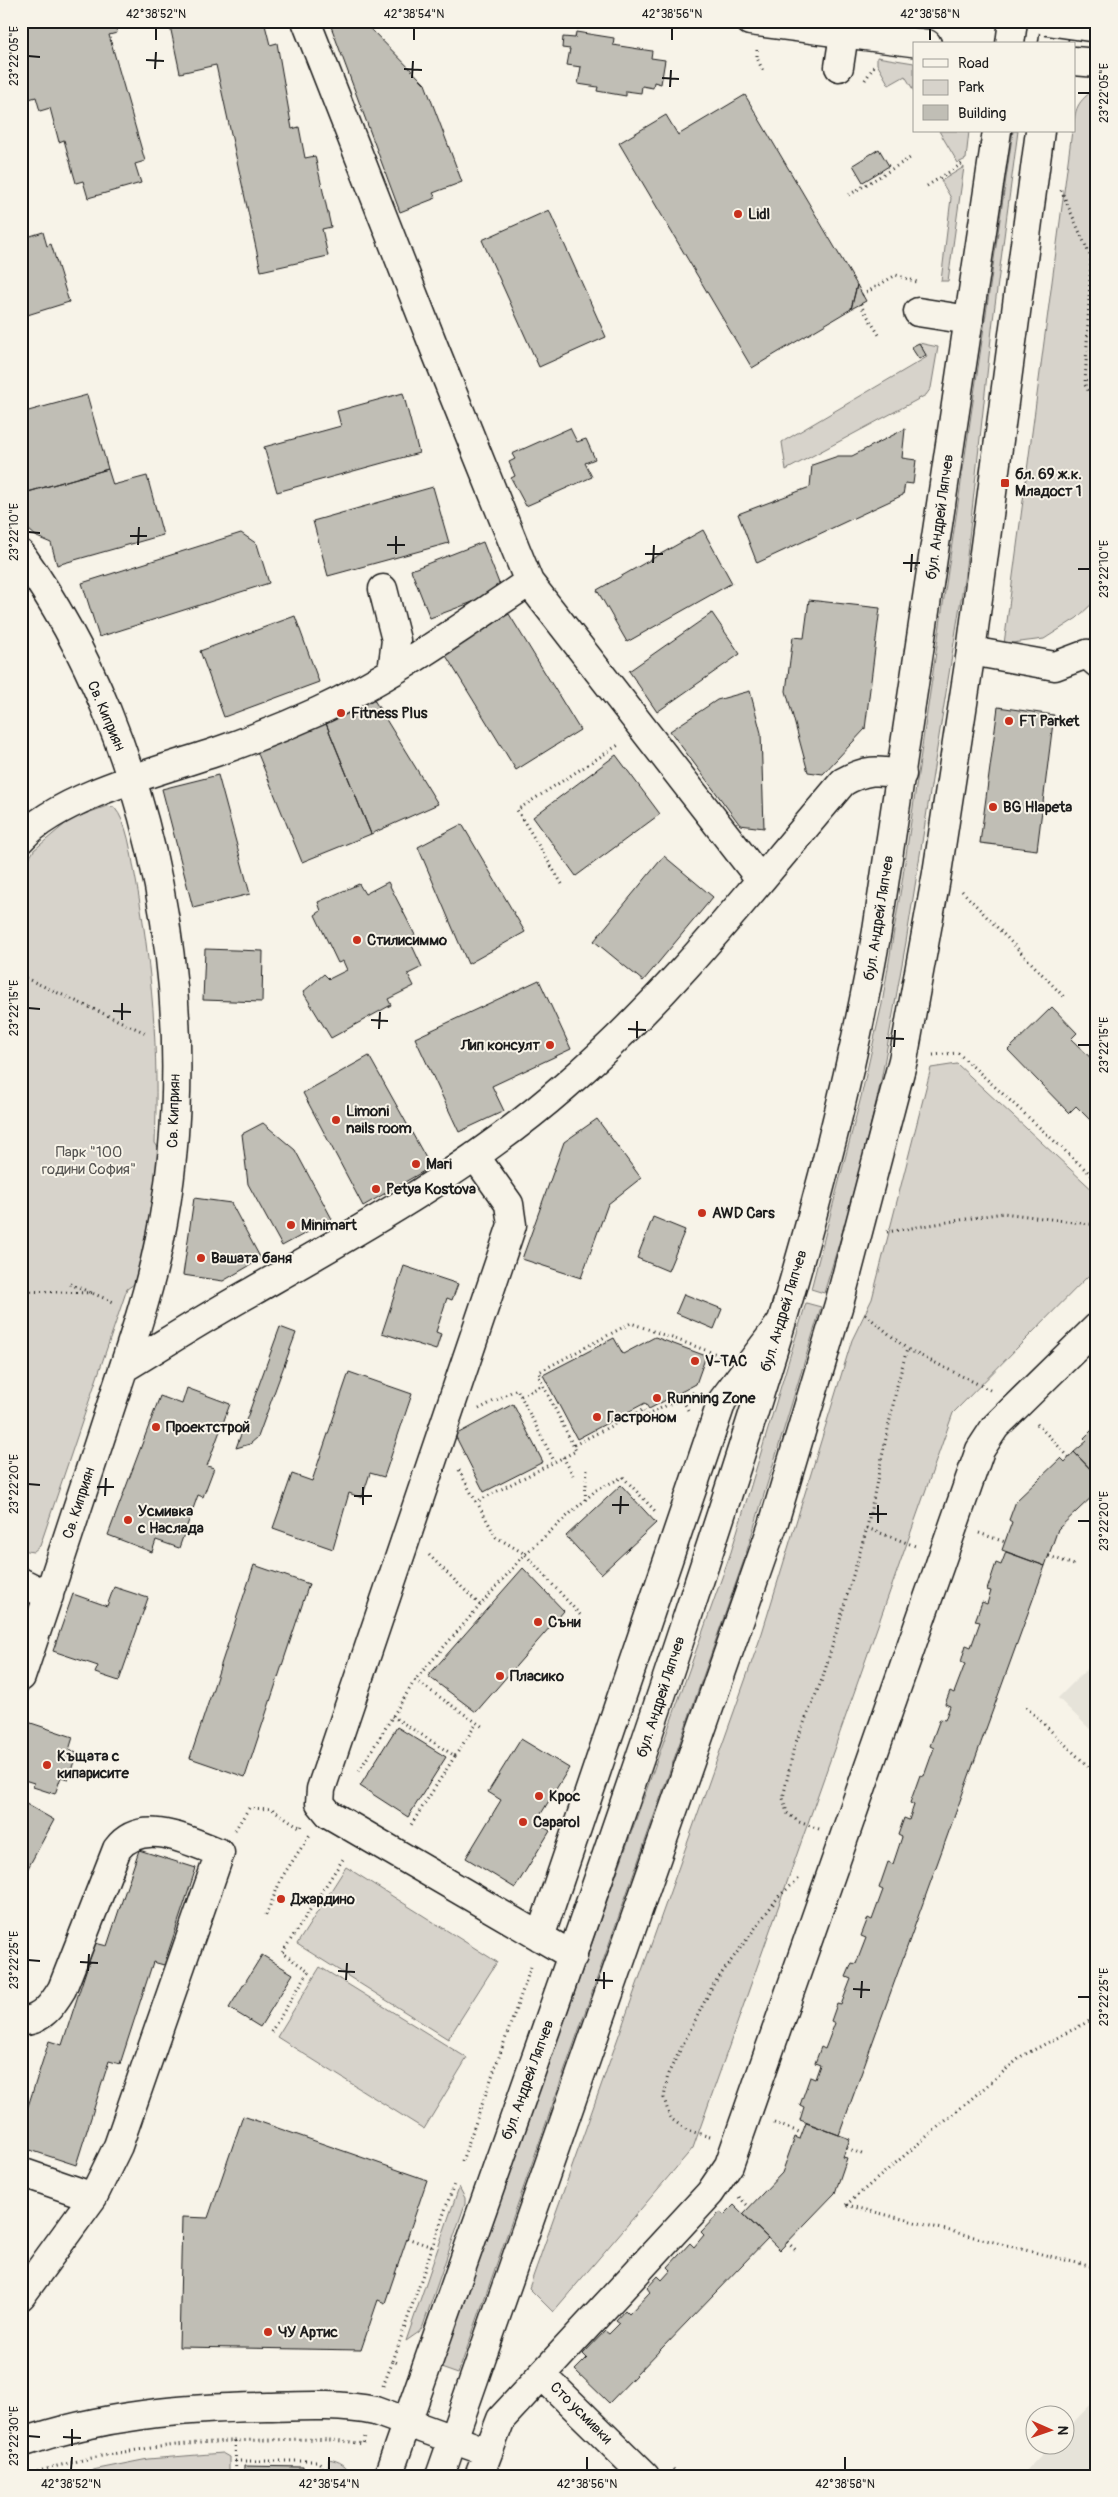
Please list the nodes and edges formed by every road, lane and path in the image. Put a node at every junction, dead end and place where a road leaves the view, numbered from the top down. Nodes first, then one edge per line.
1 (306, 21) edge
2 (750, 21) edge
3 (1013, 21) edge
4 (1047, 21) edge
5 (1056, 21) edge
6 (1097, 28) edge
7 (844, 34) junction
8 (913, 42) edge
9 (1010, 42) edge
10 (1053, 42) edge
11 (757, 58) dead end
12 (1076, 61) edge
13 (1097, 63) edge
14 (839, 67) dead end
15 (875, 67) dead end
16 (763, 71) dead end
17 (864, 82) dead end
18 (997, 132) edge
19 (1040, 132) edge
20 (910, 158) dead end
21 (972, 158) dead end
22 (1058, 183) dead end
23 (927, 186) dead end
24 (849, 195) dead end
25 (1097, 254) edge
26 (1091, 258) junction
27 (896, 275) dead end
28 (862, 295) dead end
29 (860, 304) dead end
30 (918, 312) dead end
31 (969, 320) junction
32 (881, 338) dead end
33 (1097, 405) edge
34 (21, 554) edge
35 (529, 582) junction
36 (383, 589) dead end
37 (971, 651) junction
38 (1094, 654) edge
39 (392, 672) junction
40 (644, 729) junction
41 (902, 774) junction
42 (132, 780) junction
43 (21, 839) edge
44 (760, 879) junction
45 (562, 884) dead end
46 (955, 884) dead end
47 (21, 976) edge
48 (1064, 997) dead end
49 (151, 1035) dead end
50 (925, 1056) dead end
51 (474, 1156) junction
52 (1097, 1180) edge
53 (1097, 1225) edge
54 (880, 1234) dead end
55 (70, 1284) dead end
56 (21, 1291) edge
57 (93, 1294) junction
58 (124, 1306) dead end
59 (859, 1310) dead end
60 (782, 1321) junction
61 (1097, 1327) edge
62 (907, 1349) junction
63 (716, 1363) dead end
64 (124, 1368) junction
65 (543, 1385) junction
66 (699, 1390) dead end
67 (521, 1396) junction
68 (682, 1398) junction
69 (1017, 1404) junction
70 (476, 1410) dead end
71 (691, 1416) dead end
72 (574, 1445) junction
73 (1061, 1449) dead end
74 (563, 1457) junction
75 (1069, 1458) dead end
76 (554, 1461) junction
77 (454, 1462) dead end
78 (587, 1469) dead end
79 (573, 1475) dead end
80 (585, 1500) junction
81 (479, 1506) dead end
82 (655, 1512) dead end
83 (867, 1528) junction
84 (426, 1551) dead end
85 (525, 1554) junction
86 (943, 1556) junction
87 (1049, 1556) dead end
88 (1077, 1566) dead end
89 (21, 1582) edge
90 (49, 1596) junction
91 (480, 1606) junction
92 (582, 1617) dead end
93 (21, 1677) edge
94 (415, 1680) junction
95 (1026, 1707) dead end
96 (392, 1716) junction
97 (477, 1723) junction
98 (483, 1727) dead end
99 (455, 1756) junction
100 (1097, 1775) edge
101 (356, 1776) dead end
102 (329, 1814) junction
103 (286, 1818) dead end
104 (407, 1831) dead end
105 (844, 1839) junction
106 (220, 1853) junction
107 (343, 1859) dead end
108 (801, 1877) dead end
109 (266, 1915) dead end
110 (540, 1937) junction
111 (573, 1956) junction
112 (532, 1964) dead end
113 (1097, 2017) edge
114 (21, 2021) edge
115 (271, 2032) dead end
116 (795, 2130) dead end
117 (802, 2133) dead end
118 (737, 2145) junction
119 (847, 2148) dead end
120 (864, 2154) dead end
121 (462, 2161) dead end
122 (21, 2172) edge
123 (454, 2184) dead end
124 (93, 2197) junction
125 (408, 2238) dead end
126 (787, 2242) dead end
127 (432, 2247) junction
128 (798, 2252) dead end
129 (1097, 2268) edge
130 (21, 2296) edge
131 (392, 2361) junction
132 (403, 2365) dead end
133 (388, 2371) dead end
134 (542, 2375) junction
135 (407, 2422) junction
136 (453, 2438) junction
137 (364, 2439) dead end
138 (235, 2441) junction
139 (21, 2444) edge
140 (235, 2461) junction
141 (484, 2464) edge
142 (23, 2476) edge
143 (236, 2476) edge
144 (322, 2476) edge
145 (388, 2476) edge
146 (440, 2476) edge
147 (645, 2476) edge

1 - 35 street
2 - 7 street
3 - 9 street
4 - 6 street, bridge
5 - 10 street
7 - 8 street
7 - 14 street
11 - 16 path
12 - 13 street
15 - 17 path
18 - 31 street, бул. Андрей Ляпчев
19 - 37 street
20 - 24 path
21 - 23 path
22 - 26 path
25 - 26 path
26 - 33 path
27 - 28 path
29 - 32 path
30 - 31 street
31 - 41 street, бул. Андрей Ляпчев
34 - 42 street, Св. Киприян
35 - 39 street
35 - 40 street
36 - 39 street
37 - 38 street
37 - 136 street
39 - 42 street
40 - 44 street
40 - 45 path
41 - 44 street
41 - 60 street, бул. Андрей Ляпчев
42 - 43 street
42 - 64 street, Св. Киприян
44 - 51 street
46 - 48 path
47 - 49 path
50 - 52 path
51 - 64 street
51 - 102 street
53 - 54 path
55 - 57 path
56 - 57 path
57 - 58 path
59 - 62 path
60 - 110 street
60 - 111 street, бул. Андрей Ляпчев
61 - 69 street
62 - 69 path
62 - 83 path
63 - 65 path
64 - 90 street, Св. Киприян
65 - 67 path
65 - 72 path
66 - 68 path
67 - 70 path
67 - 76 path
68 - 71 path
68 - 72 path
69 - 86 street
72 - 74 path
73 - 75 path
74 - 76 path
74 - 79 path
76 - 77 path
78 - 80 path
80 - 82 path
80 - 85 path
81 - 85 path
83 - 86 path
83 - 105 path
84 - 91 path
85 - 91 path
85 - 92 path
86 - 105 street
87 - 88 path
89 - 90 street
90 - 93 street, Св. Киприян
91 - 94 path
94 - 96 path
94 - 97 path
95 - 100 path
96 - 99 path
96 - 101 path
97 - 98 path
97 - 99 path
99 - 104 path
102 - 109 path
102 - 110 street
103 - 106 path
105 - 118 street
106 - 114 street
106 - 124 street
107 - 115 path
108 - 118 path
110 - 111 street
111 - 135 street, бул. Андрей Ляпчев
112 - 121 path
113 - 129 path
116 - 117 path
118 - 134 street
119 - 120 path
122 - 124 street
123 - 127 path
124 - 130 street
125 - 127 path
126 - 128 path
127 - 131 path
131 - 132 path
131 - 133 path
134 - 141 street, Сто усмивки
134 - 147 street, Сто усмивки
135 - 136 street
135 - 139 street
135 - 145 street, бул. Андрей Ляпчев
136 - 141 street
136 - 146 street
137 - 138 path
138 - 140 path
138 - 142 path
140 - 143 path
140 - 144 path

